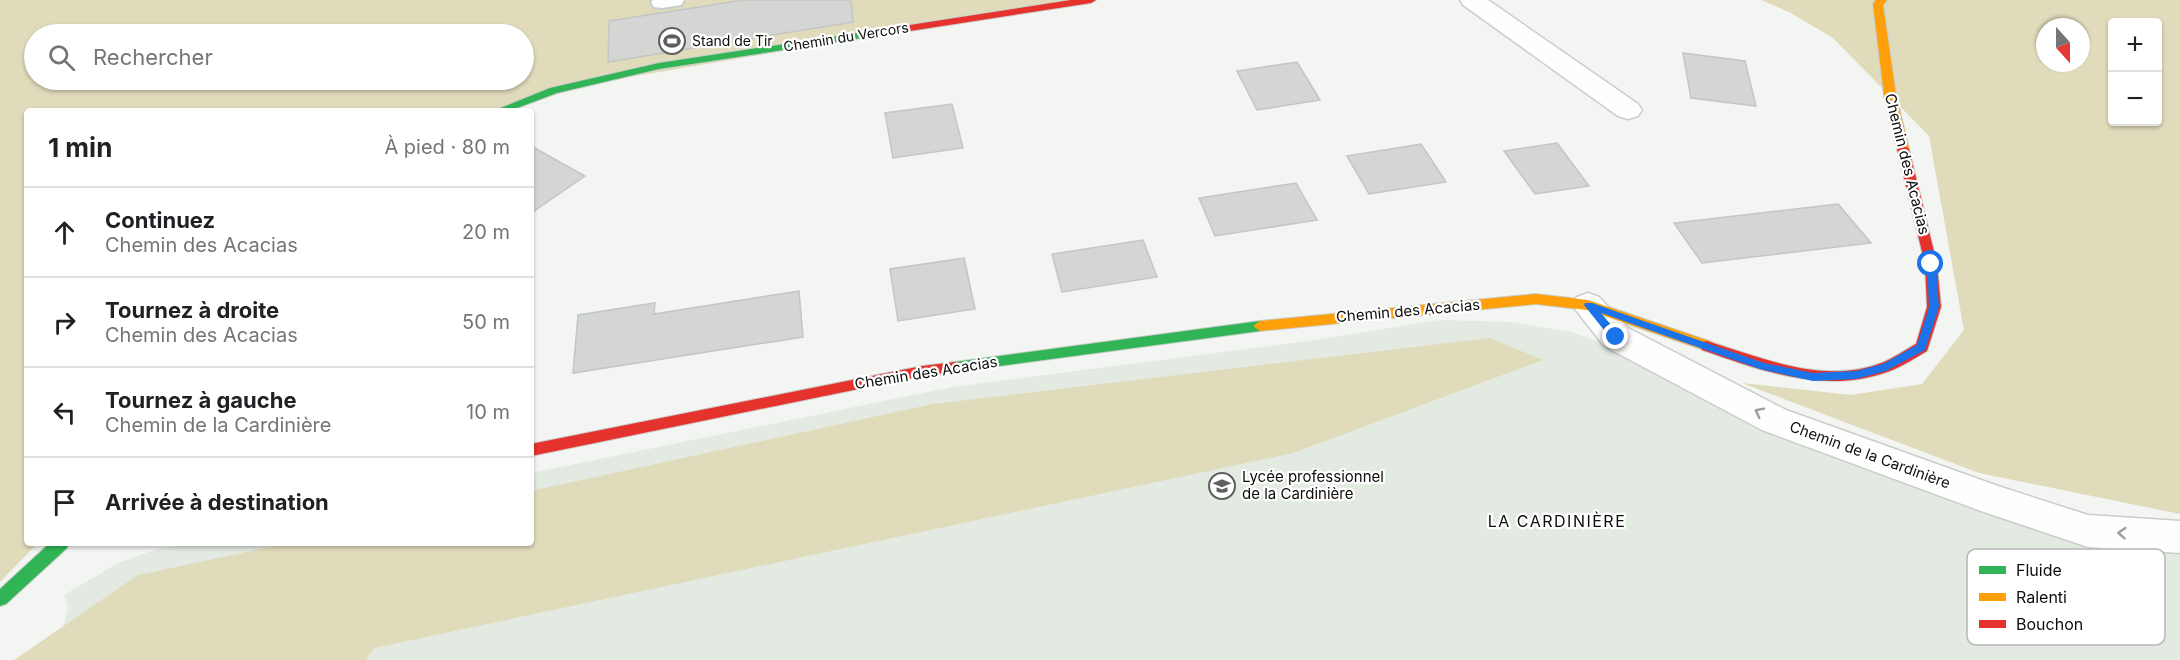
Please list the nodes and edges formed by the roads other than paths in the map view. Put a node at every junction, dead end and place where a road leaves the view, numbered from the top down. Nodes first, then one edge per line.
1 (1091, 0) edge
2 (1472, 0) edge
3 (1882, 0) edge
4 (507, 108) edge
5 (1628, 110) dead end
6 (1588, 305) junction
7 (534, 449) edge
8 (2180, 537) edge
9 (58, 546) edge
10 (0, 599) edge

1 - 4 street, Chemin du Vercors
2 - 5 street
3 - 6 street, Chemin des Acacias
6 - 7 street, Chemin des Acacias
8 -> 6 street, Chemin de la Cardinière
9 - 10 street

